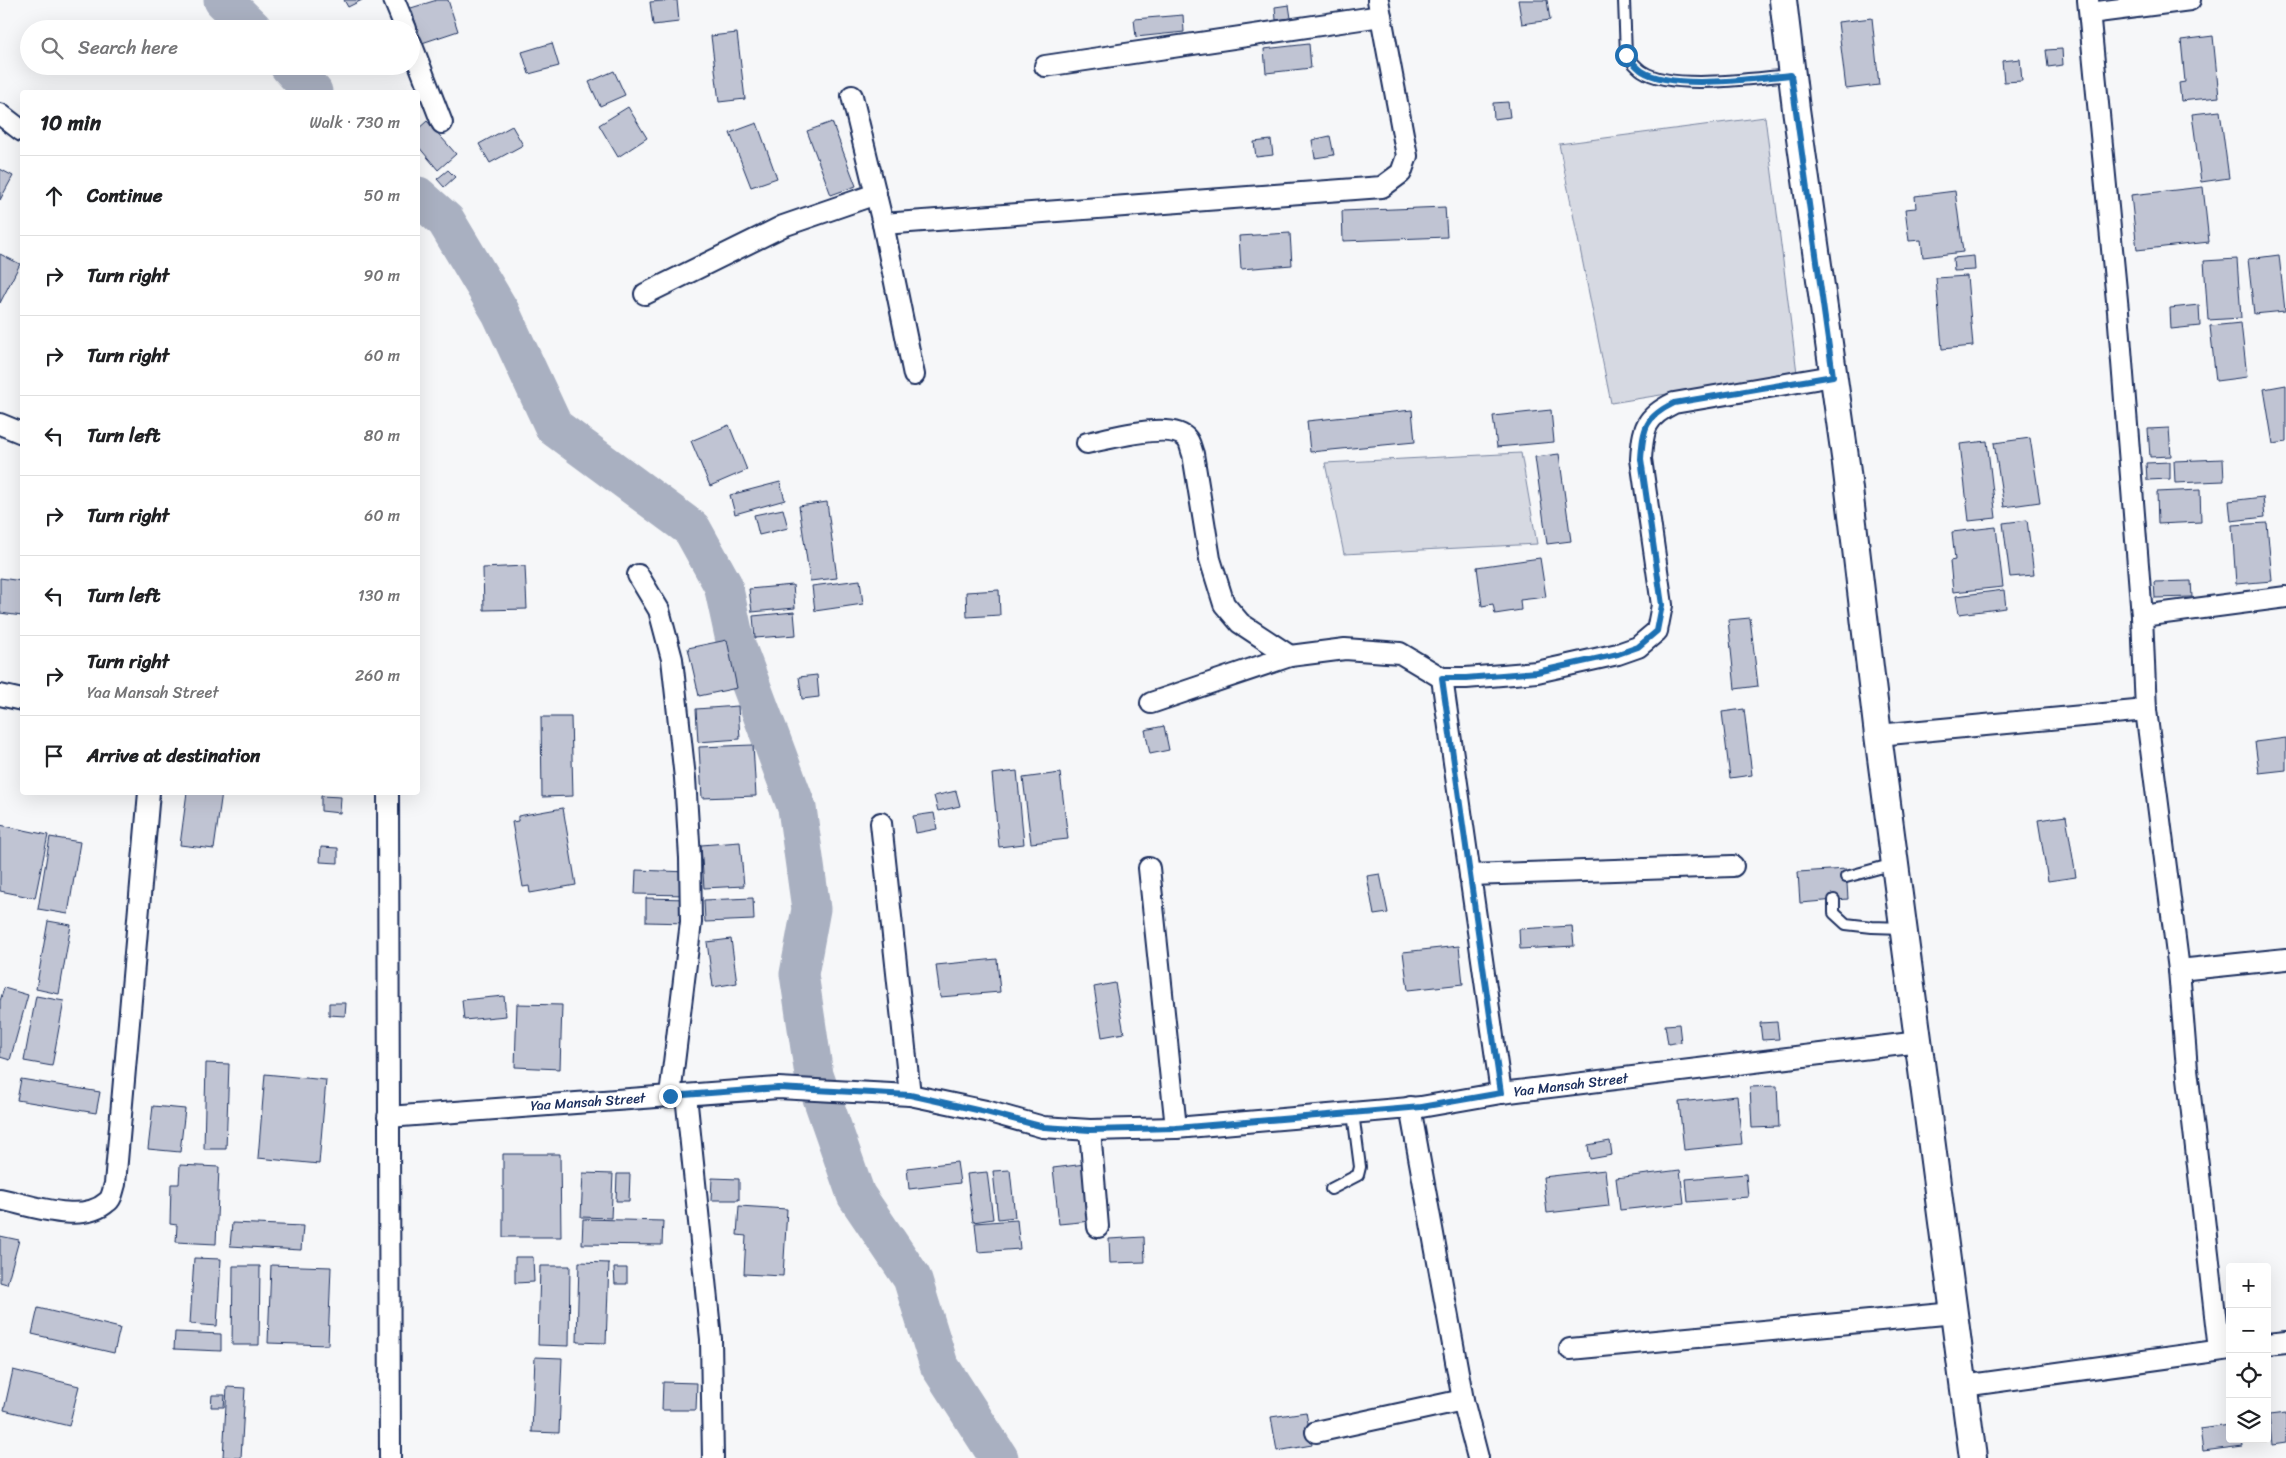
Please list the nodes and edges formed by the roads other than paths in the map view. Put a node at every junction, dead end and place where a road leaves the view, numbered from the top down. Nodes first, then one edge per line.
1 (394, 0) edge
2 (1624, 0) edge
3 (1783, 0) edge
4 (2190, 0) edge
5 (2089, 6) edge
6 (1379, 8) edge
7 (402, 20) edge
8 (420, 66) edge
9 (1045, 66) dead end
10 (1791, 75) junction
11 (852, 96) dead end
12 (0, 114) edge
13 (442, 123) dead end
14 (20, 129) edge
15 (876, 194) junction
16 (883, 224) junction
17 (645, 294) dead end
18 (914, 375) dead end
19 (1833, 376) junction
20 (0, 424) edge
21 (20, 433) edge
22 (1087, 443) dead end
23 (638, 575) dead end
24 (2286, 598) edge
25 (2142, 616) junction
26 (1290, 656) junction
27 (1442, 678) junction
28 (0, 695) edge
29 (20, 700) edge
30 (1151, 703) dead end
31 (2146, 710) junction
32 (1878, 735) junction
33 (149, 795) edge
34 (388, 795) edge
35 (881, 823) dead end
36 (1895, 864) junction
37 (1733, 866) dead end
38 (1150, 868) dead end
39 (1470, 875) junction
40 (1846, 877) dead end
41 (1834, 900) dead end
42 (1904, 928) junction
43 (2286, 959) edge
44 (2179, 970) junction
45 (1919, 1042) junction
46 (1501, 1093) junction
47 (910, 1095) junction
48 (678, 1096) junction
49 (1410, 1108) junction
50 (1353, 1113) junction
51 (388, 1117) junction
52 (1176, 1128) junction
53 (1090, 1130) junction
54 (1331, 1189) dead end
55 (0, 1199) edge
56 (1098, 1227) dead end
57 (1954, 1313) junction
58 (2286, 1342) edge
59 (2271, 1344) edge
60 (1570, 1349) dead end
61 (2224, 1350) edge
62 (1963, 1386) junction
63 (1463, 1400) junction
64 (1316, 1432) dead end
65 (390, 1458) edge
66 (713, 1458) edge
67 (1478, 1458) edge
68 (1973, 1458) edge

1 - 7 street
2 - 10 lane
3 - 10 street
4 - 5 street
5 - 25 street
6 - 9 street
6 - 16 street
8 - 13 street
10 - 19 street
11 - 15 street
12 - 14 street
15 - 16 street
15 - 17 street
16 - 18 street
19 - 27 street
19 - 32 street
20 - 21 street
22 - 26 street
23 - 48 street
24 - 25 street
25 - 31 street
26 - 27 street
26 - 30 street
27 - 39 street
28 - 29 street
31 - 32 street
31 - 44 street
32 - 36 street
33 - 55 street
34 - 51 street
35 - 47 street
36 - 40 lane
36 - 42 street
37 - 39 street
38 - 52 street
39 - 46 street
41 - 42 lane
42 - 45 street
43 - 44 street
44 - 61 street
45 - 46 street, Yaa Mansah Street
45 - 57 street
46 - 49 street, Yaa Mansah Street
47 - 48 street, Yaa Mansah Street
47 - 53 street, Yaa Mansah Street
48 - 51 street, Yaa Mansah Street
48 - 66 street
49 - 50 street, Yaa Mansah Street
49 - 63 street
50 - 52 street, Yaa Mansah Street
50 - 54 lane
51 - 65 street
52 - 53 street, Yaa Mansah Street
53 - 56 street
57 - 60 street
57 - 62 street
58 - 59 street
61 - 62 street
62 - 68 street
63 - 64 street
63 - 67 street

